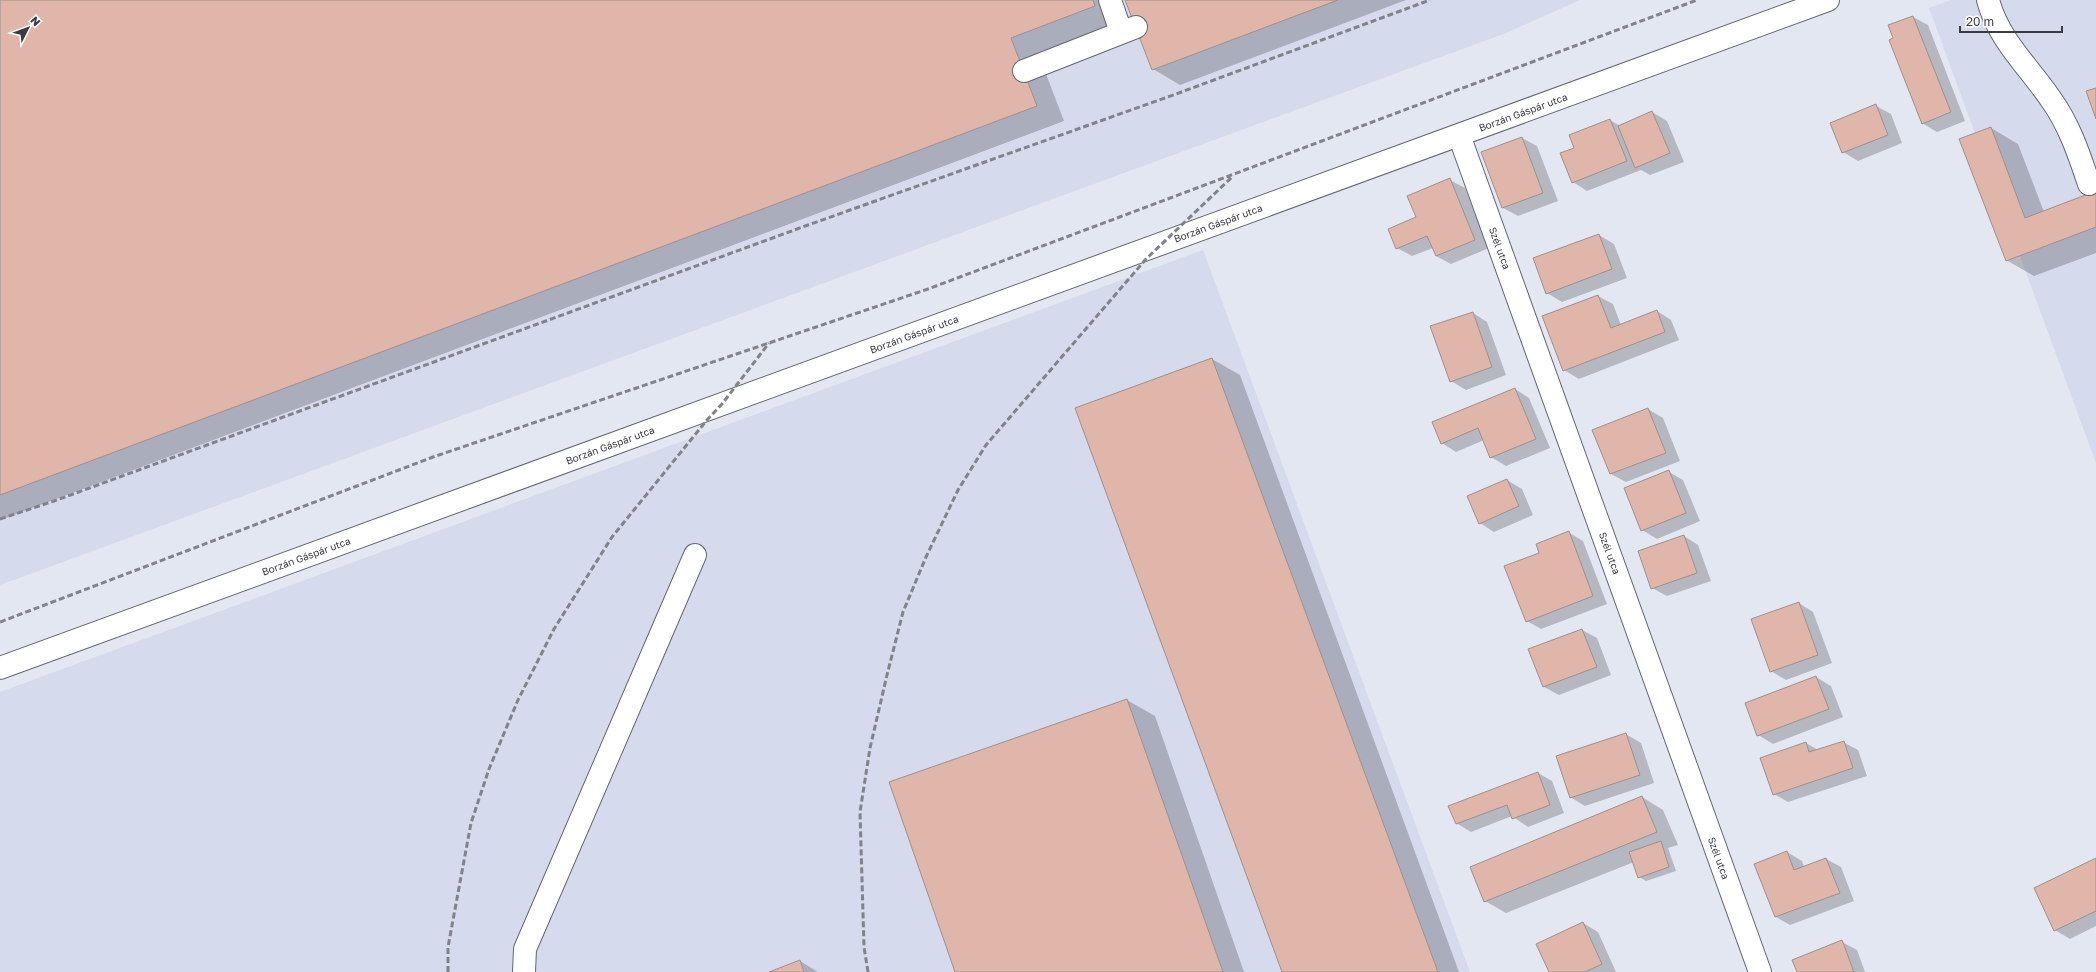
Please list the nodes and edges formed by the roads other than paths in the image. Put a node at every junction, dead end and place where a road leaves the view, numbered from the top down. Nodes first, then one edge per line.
1 (1110, 0) edge
2 (1828, 0) edge
3 (1988, 0) edge
4 (1024, 71) dead end
5 (1460, 135) junction
6 (2089, 184) dead end
7 (695, 555) dead end
8 (0, 668) edge
9 (524, 972) edge
10 (1760, 972) edge

1 - 4 street
2 - 5 street, Borzán Gáspár utca
3 - 6 street
5 - 8 street, Borzán Gáspár utca
5 - 10 street, Szél utca
7 - 9 street

